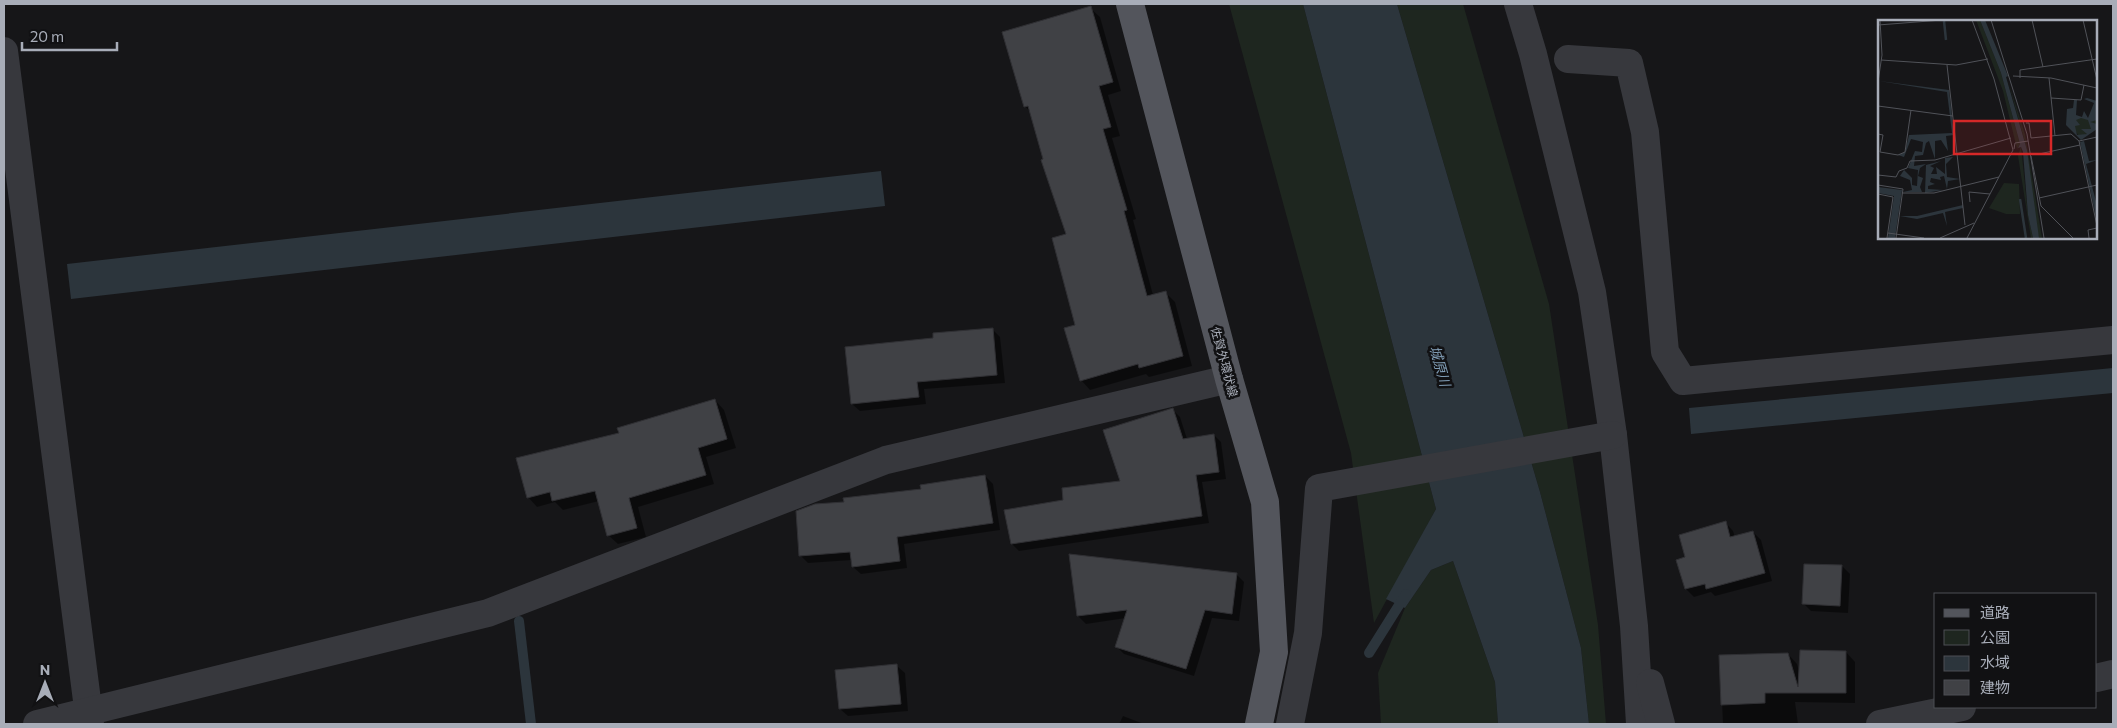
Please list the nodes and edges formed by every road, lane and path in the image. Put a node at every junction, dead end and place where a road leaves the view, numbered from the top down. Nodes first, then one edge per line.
1 (1130, 4) edge
2 (1518, 4) edge
3 (4, 51) edge
4 (1568, 59) dead end
5 (2113, 340) edge
6 (1229, 379) junction
7 (1613, 435) junction
8 (1634, 626) junction
9 (2113, 674) edge
10 (2097, 678) edge
11 (1957, 708) edge
12 (89, 717) edge
13 (37, 724) edge
14 (1259, 724) edge
15 (1290, 724) edge
16 (1640, 724) edge
17 (1660, 724) edge
18 (1880, 724) edge

1 - 6 main road, 佐賀外環状線
2 - 7 street
3 - 12 street
4 - 5 street
6 - 12 street
6 - 14 main road, 佐賀外環状線
7 - 8 street
7 - 15 street
8 - 16 street
8 - 17 street
9 - 10 street
11 - 18 street
12 - 13 street

